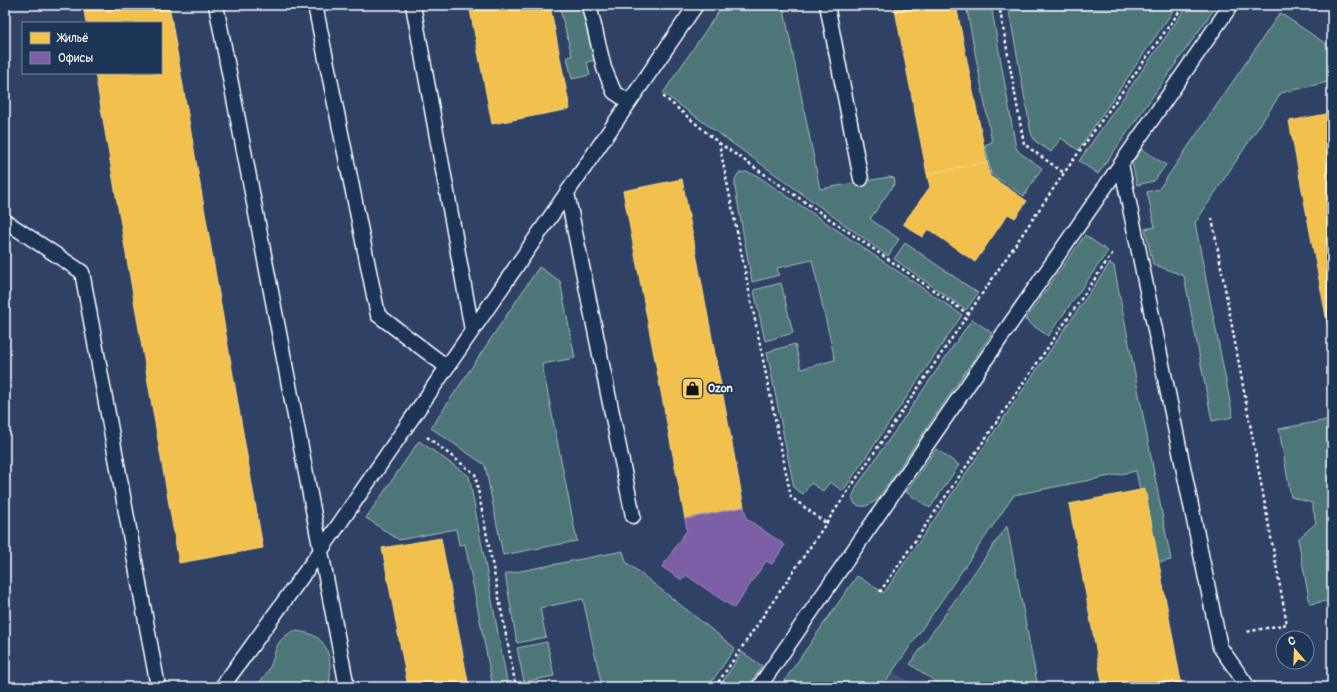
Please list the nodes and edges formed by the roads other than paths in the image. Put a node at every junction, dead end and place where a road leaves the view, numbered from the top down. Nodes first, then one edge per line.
1 (216, 5) edge
2 (315, 5) edge
3 (413, 5) edge
4 (589, 5) edge
5 (696, 5) edge
6 (827, 5) edge
7 (1231, 5) edge
8 (629, 102) junction
9 (1121, 164) junction
10 (861, 179) dead end
11 (567, 193) junction
12 (5, 221) edge
13 (472, 330) junction
14 (447, 367) junction
15 (633, 516) dead end
16 (322, 549) junction
17 (158, 687) edge
18 (222, 687) edge
19 (347, 687) edge
20 (759, 687) edge
21 (1248, 687) edge

1 - 16 lane
2 - 14 lane
3 - 13 lane
4 - 8 lane
5 - 8 lane
6 - 10 lane
7 - 9 lane
8 - 11 lane
9 - 20 lane
9 - 21 lane
11 - 13 lane
11 - 15 lane
12 - 17 lane
13 - 14 lane
14 - 16 lane
16 - 18 lane
16 - 19 lane

